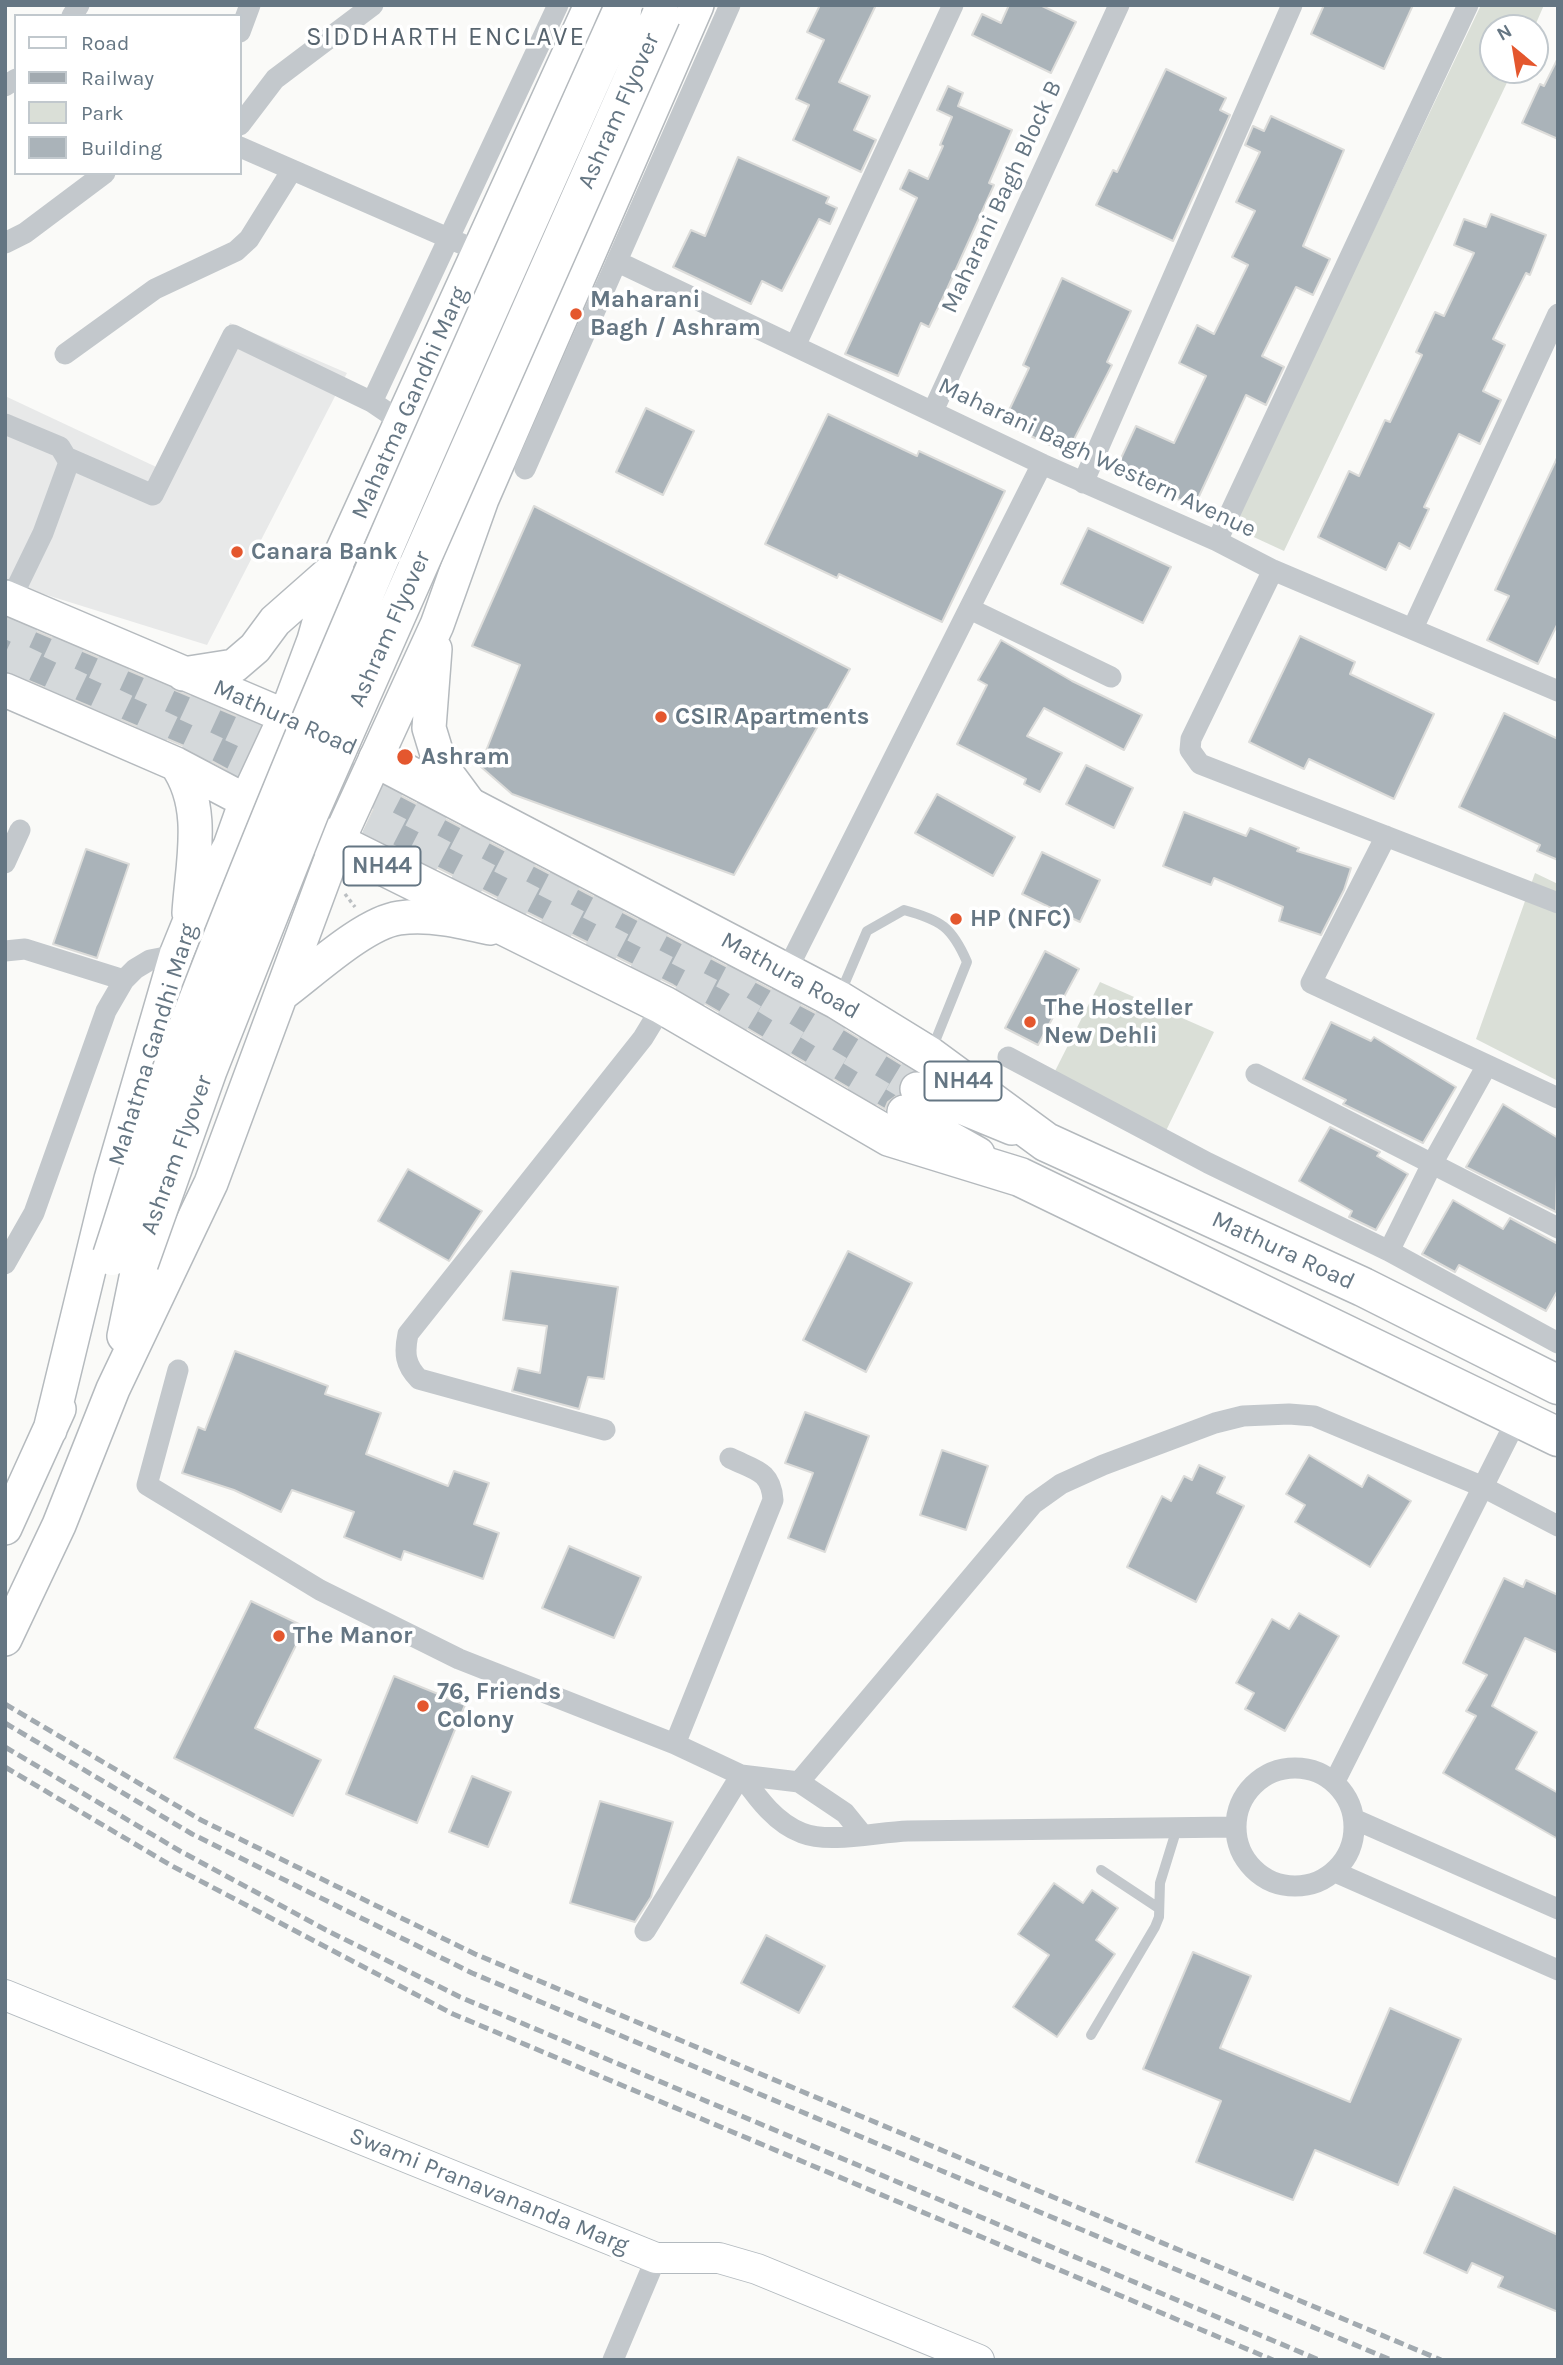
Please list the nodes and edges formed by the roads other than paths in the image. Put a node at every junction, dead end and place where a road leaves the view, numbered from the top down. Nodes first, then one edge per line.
1 (250, 5) edge
2 (373, 5) edge
3 (558, 5) edge
4 (591, 5) edge
5 (625, 5) edge
6 (666, 5) edge
7 (697, 5) edge
8 (730, 5) edge
9 (953, 5) edge
10 (1119, 5) edge
11 (1292, 5) edge
12 (1468, 5) edge
13 (242, 27) edge
14 (242, 122) edge
15 (242, 148) edge
16 (292, 170) junction
17 (102, 175) edge
18 (5, 243) edge
19 (464, 245) junction
20 (618, 262) junction
21 (1558, 314) edge
22 (796, 344) junction
23 (65, 354) dead end
24 (372, 401) junction
25 (933, 411) junction
26 (403, 423) junction
27 (5, 424) edge
28 (386, 457) junction
29 (68, 458) junction
30 (1042, 464) junction
31 (525, 469) dead end
32 (1083, 482) junction
33 (482, 499) junction
34 (1217, 541) junction
35 (334, 569) junction
36 (1273, 570) junction
37 (8, 598) edge
38 (970, 609) junction
39 (437, 625) junction
40 (1413, 628) junction
41 (183, 674) junction
42 (1111, 677) dead end
43 (5, 690) edge
44 (1558, 691) edge
45 (286, 715) junction
46 (378, 759) junction
47 (176, 764) junction
48 (246, 801) junction
49 (471, 806) junction
50 (20, 830) dead end
51 (1386, 836) junction
52 (337, 843) junction
53 (5, 863) edge
54 (1558, 903) edge
55 (189, 923) junction
56 (517, 935) junction
57 (5, 951) edge
58 (176, 955) junction
59 (786, 972) junction
60 (124, 980) junction
61 (282, 994) junction
62 (838, 1000) junction
63 (663, 1005) junction
64 (1008, 1058) dead end
65 (1486, 1067) junction
66 (1256, 1074) dead end
67 (917, 1086) junction
68 (1558, 1098) edge
69 (1432, 1164) junction
70 (1020, 1177) junction
71 (1558, 1228) edge
72 (1389, 1251) junction
73 (126, 1259) junction
74 (5, 1264) edge
75 (1558, 1343) edge
76 (178, 1370) dead end
77 (1558, 1385) edge
78 (113, 1389) junction
79 (1518, 1416) junction
80 (50, 1430) junction
81 (605, 1430) dead end
82 (1558, 1437) edge
83 (730, 1458) dead end
84 (1481, 1486) junction
85 (12, 1515) edge
86 (1558, 1526) edge
87 (5, 1639) edge
88 (675, 1744) junction
89 (741, 1775) junction
90 (799, 1782) junction
91 (1335, 1782) junction
92 (1354, 1819) junction
93 (1234, 1827) junction
94 (1177, 1828) junction
95 (862, 1834) junction
96 (1101, 1870) dead end
97 (1335, 1872) junction
98 (1157, 1907) junction
99 (1558, 1909) edge
100 (645, 1931) dead end
101 (1558, 1970) edge
102 (5, 1995) edge
103 (1091, 2035) dead end
104 (656, 2258) junction
105 (613, 2360) edge
106 (979, 2360) edge

1 - 13 street
2 - 14 street
3 - 19 street
4 - 19 main road, Mahatma Gandhi Marg
5 - 73 highway, Ashram Flyover, bridge
6 - 73 highway, Ashram Flyover, bridge
7 - 33 main road
8 - 20 street
9 - 22 street
10 - 25 street, Maharani Bagh Block B
11 - 32 street
12 - 34 street
15 - 16 street
16 - 19 street
16 - 23 street
17 - 18 street
19 - 24 street
19 - 26 main road, Mahatma Gandhi Marg
20 - 22 street, Maharani Bagh Western Avenue
20 - 31 street
21 - 40 street
22 - 25 street, Maharani Bagh Western Avenue
24 - 26 street
24 - 29 street
25 - 30 street, Maharani Bagh Western Avenue
26 - 28 main road, Mahatma Gandhi Marg
27 - 29 street
28 - 33 main road
28 - 35 main road, Mahatma Gandhi Marg
29 - 37 street
30 - 32 street, Maharani Bagh Western Avenue
30 - 38 street
32 - 34 street, Maharani Bagh Western Avenue
33 - 39 main road
34 - 36 street, Maharani Bagh Western Avenue
35 - 39 main road
35 - 41 main road
35 - 45 main road, Mahatma Gandhi Marg
36 - 40 street, Maharani Bagh Western Avenue
36 - 51 street
37 - 41 main road, Mathura Road
38 - 42 street
38 - 59 street
39 - 46 main road
39 - 49 main road
40 - 44 street, Maharani Bagh Western Avenue
41 - 45 main road, Mathura Road
43 - 47 main road, Mathura Road
45 - 46 main road, Mathura Road / NH44
45 - 48 main road, Mahatma Gandhi Marg
46 - 49 highway, Mathura Road / NH44
46 - 52 main road
47 - 48 main road, Mathura Road
47 - 55 main road
48 - 52 highway, Mathura Road / NH44
48 - 55 main road, Mahatma Gandhi Marg
49 - 59 highway, Mathura Road / NH44
50 - 53 street
51 - 54 street
51 - 65 street
52 - 56 highway, Mathura Road / NH44
52 - 61 main road
55 - 58 main road, Mahatma Gandhi Marg
55 - 61 main road
56 - 61 main road
56 - 63 highway, Mathura Road / NH44
57 - 60 street
58 - 60 street
58 - 80 main road, Mahatma Gandhi Marg
59 - 62 highway, Mathura Road / NH44
60 - 74 street
61 - 78 main road
62 - 67 highway, Mathura Road / NH44
62 - 67 lane
63 - 70 highway, Mathura Road / NH44
63 - 81 street
64 - 72 street
65 - 68 street
65 - 69 street
66 - 69 street
67 - 70 main road
67 - 77 highway, Mathura Road / NH44
69 - 71 street
69 - 72 street
70 - 79 highway, Mathura Road / NH44
72 - 75 street
73 - 78 main road
73 - 80 main road
76 - 88 street
78 - 87 main road
79 - 82 highway, Mathura Road / NH44
79 - 84 street
80 - 85 main road
83 - 88 street
84 - 86 street
84 - 90 street
84 - 91 street
88 - 89 street
89 - 90 street
89 - 95 street
89 - 100 street
90 - 95 street
91 - 92 street
91 - 93 street
92 - 97 street
92 - 99 street
93 - 94 street
93 - 97 street
94 - 95 street
94 - 98 lane
96 - 98 lane
97 - 101 street
98 - 103 lane
102 - 104 street, Swami Pranavananda Marg
104 - 105 street
104 - 106 street, Swami Pranavananda Marg

